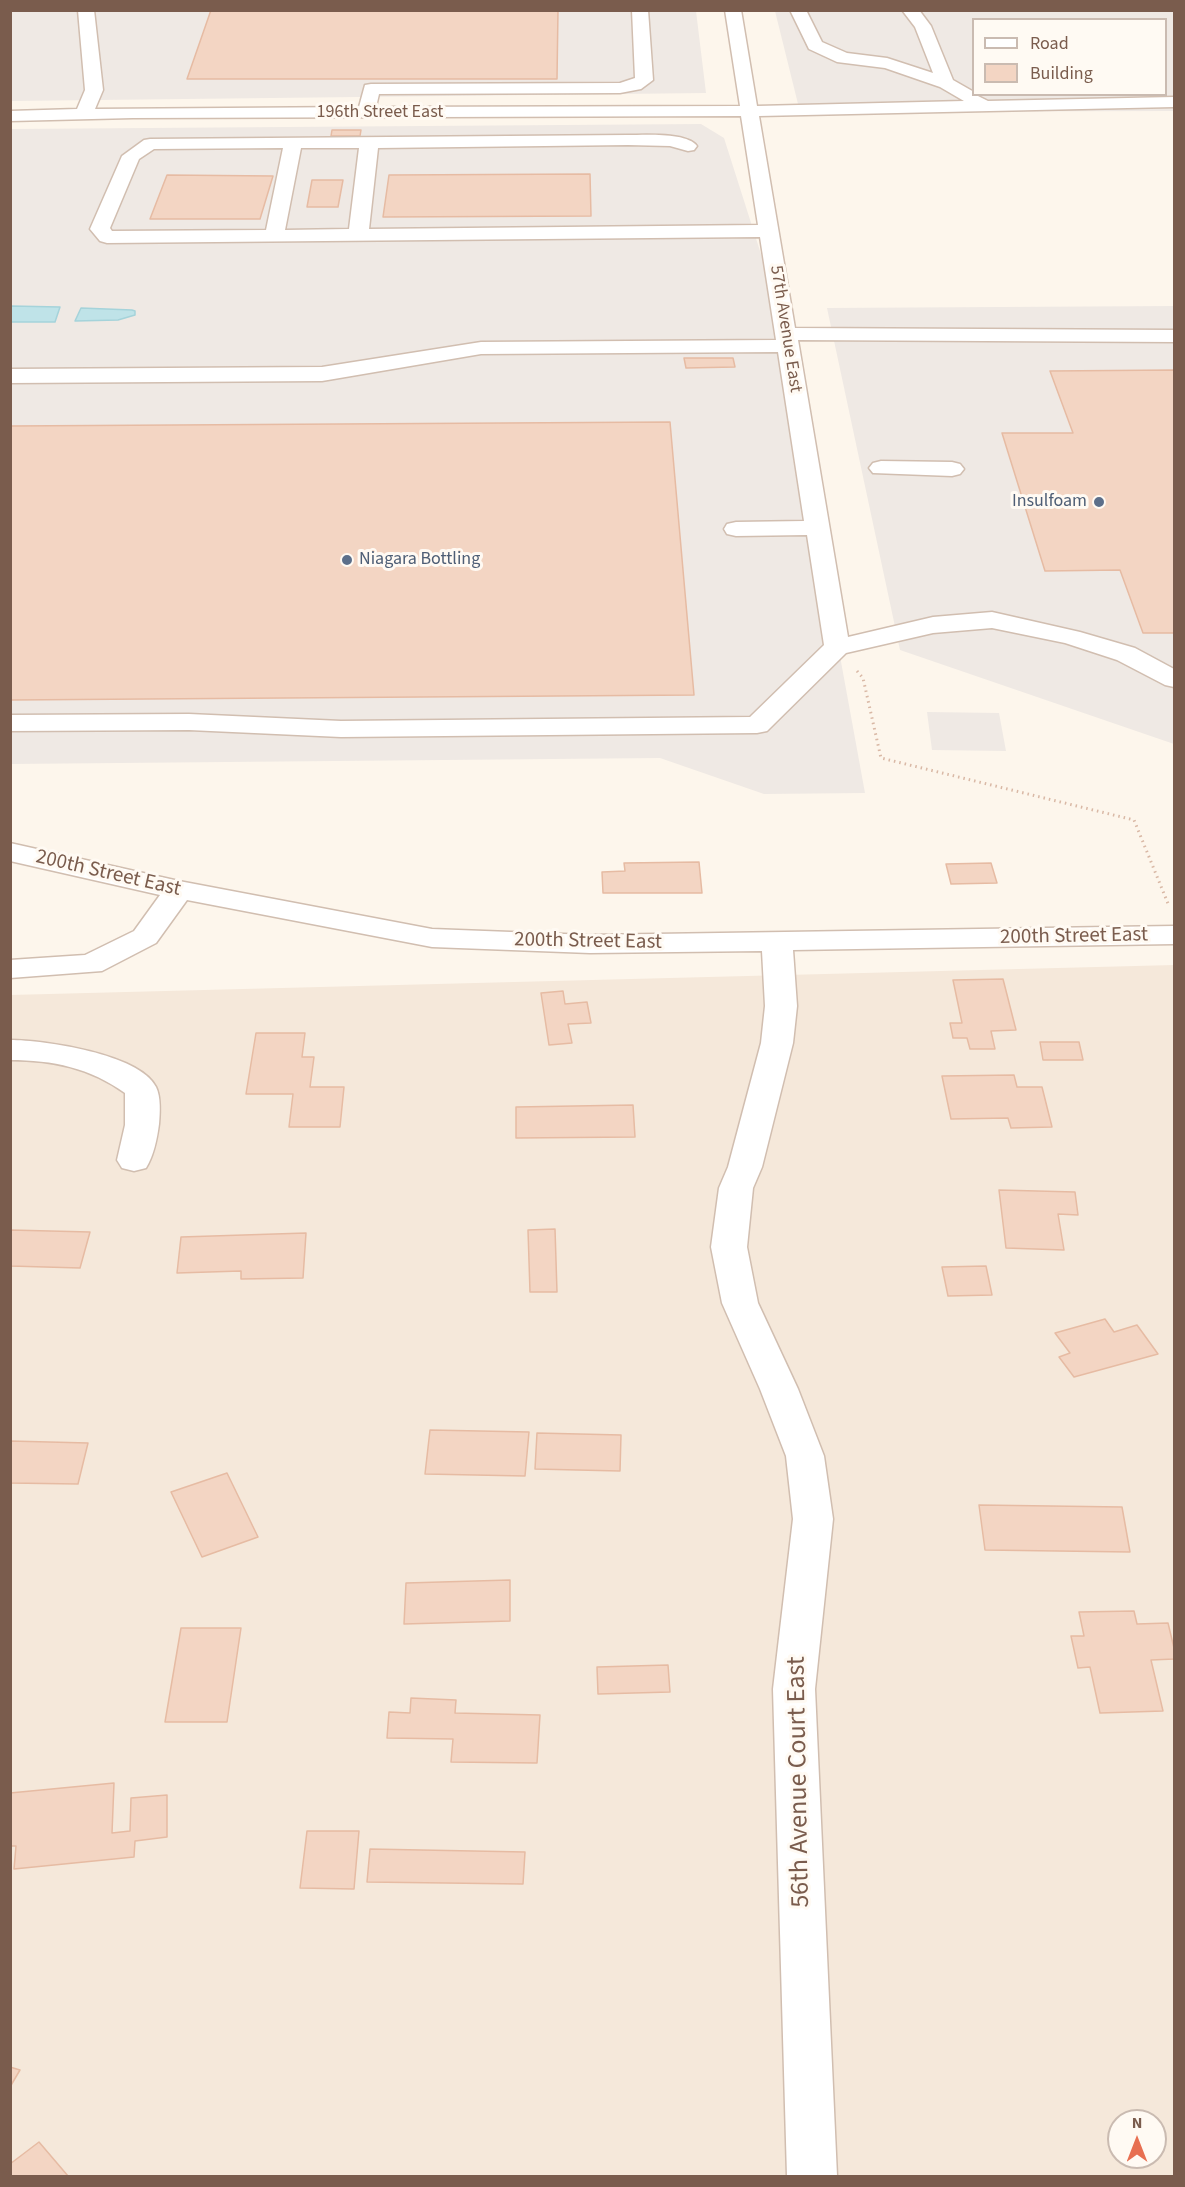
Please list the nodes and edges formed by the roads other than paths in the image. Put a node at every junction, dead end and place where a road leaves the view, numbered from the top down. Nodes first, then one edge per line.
1 (86, 10) edge
2 (640, 10) edge
3 (734, 10) edge
4 (798, 10) edge
5 (910, 10) edge
6 (946, 83) junction
7 (1174, 102) edge
8 (987, 106) junction
9 (749, 111) junction
10 (84, 114) junction
11 (366, 114) junction
12 (10, 116) edge
13 (293, 143) junction
14 (369, 143) junction
15 (688, 146) dead end
16 (770, 231) junction
17 (274, 236) junction
18 (358, 236) junction
19 (1174, 336) edge
20 (787, 340) junction
21 (10, 376) edge
22 (881, 468) dead end
23 (952, 469) dead end
24 (817, 528) junction
25 (736, 529) dead end
26 (837, 647) junction
27 (1174, 679) edge
28 (10, 723) edge
29 (10, 852) edge
30 (179, 890) junction
31 (1172, 922) edge
32 (777, 943) junction
33 (10, 969) edge
34 (10, 1050) edge
35 (134, 1160) dead end
36 (812, 2176) edge

1 - 10 street
2 - 11 street
3 - 9 street, 57th Avenue East
4 - 6 street
5 - 6 street
6 - 8 street
7 - 8 street, 196th Street East
8 - 9 street, 196th Street East
9 - 11 street, 196th Street East
9 - 16 street, 57th Avenue East
10 - 11 street, 196th Street East
10 - 12 street, 196th Street East
13 - 14 street
13 - 17 street
13 - 17 street
14 - 15 street
14 - 18 street
16 - 18 street
16 - 20 street, 57th Avenue East
17 - 18 street
19 - 20 street
20 - 21 street
20 - 24 street, 57th Avenue East
22 - 23 street
24 - 25 street
24 - 26 street, 57th Avenue East
26 - 27 street
26 - 28 street
29 - 30 street, 200th Street East
30 - 32 street, 200th Street East
30 - 33 street
31 - 32 street, 200th Street East
32 - 36 street, 56th Avenue Court East
34 - 35 street

